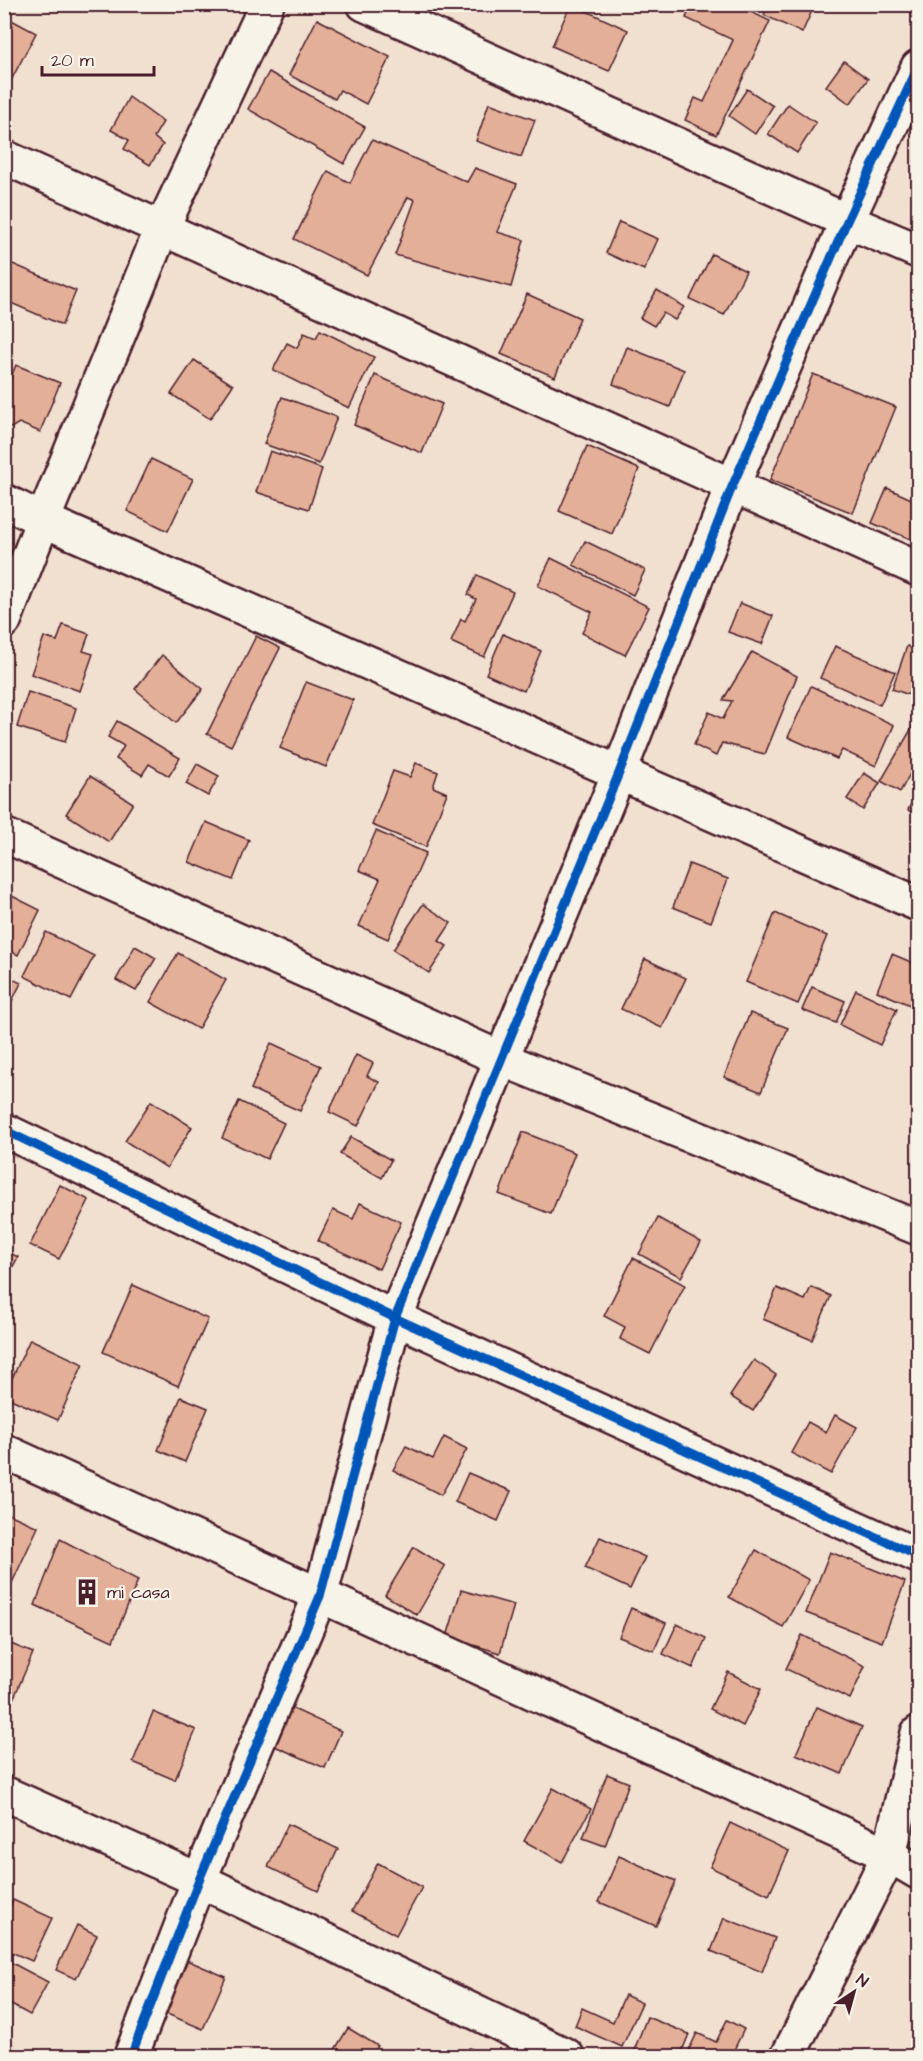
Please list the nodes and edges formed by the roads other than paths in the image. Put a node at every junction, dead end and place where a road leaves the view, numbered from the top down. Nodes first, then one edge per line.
1 (267, 4) edge
2 (364, 4) edge
3 (918, 67) edge
4 (4, 157) edge
5 (847, 221) junction
6 (162, 228) junction
7 (918, 251) edge
8 (732, 487) junction
9 (4, 501) edge
10 (42, 520) junction
11 (918, 569) edge
12 (4, 621) edge
13 (619, 773) junction
14 (4, 835) edge
15 (918, 904) edge
16 (502, 1059) junction
17 (4, 1130) edge
18 (918, 1228) edge
19 (395, 1318) junction
20 (4, 1451) edge
21 (918, 1556) edge
22 (320, 1596) junction
23 (918, 1733) edge
24 (4, 1792) edge
25 (889, 1855) junction
26 (918, 1872) edge
27 (199, 1880) junction
28 (131, 2056) edge
29 (567, 2056) edge
30 (788, 2056) edge

1 - 6 street
2 - 5 street
3 - 5 street
4 - 6 street
5 - 7 street
5 - 8 street
6 - 8 street
6 - 10 street
8 - 11 street
8 - 13 street
9 - 10 street
10 - 12 street
10 - 13 street
13 - 15 street
13 - 16 street
14 - 16 street
16 - 18 street
16 - 19 street
17 - 19 street
19 - 21 street
19 - 22 street
20 - 22 street
22 - 25 street
22 - 27 street
23 - 25 street
24 - 27 street
25 - 26 street
25 - 30 street
27 - 28 street
27 - 29 street

